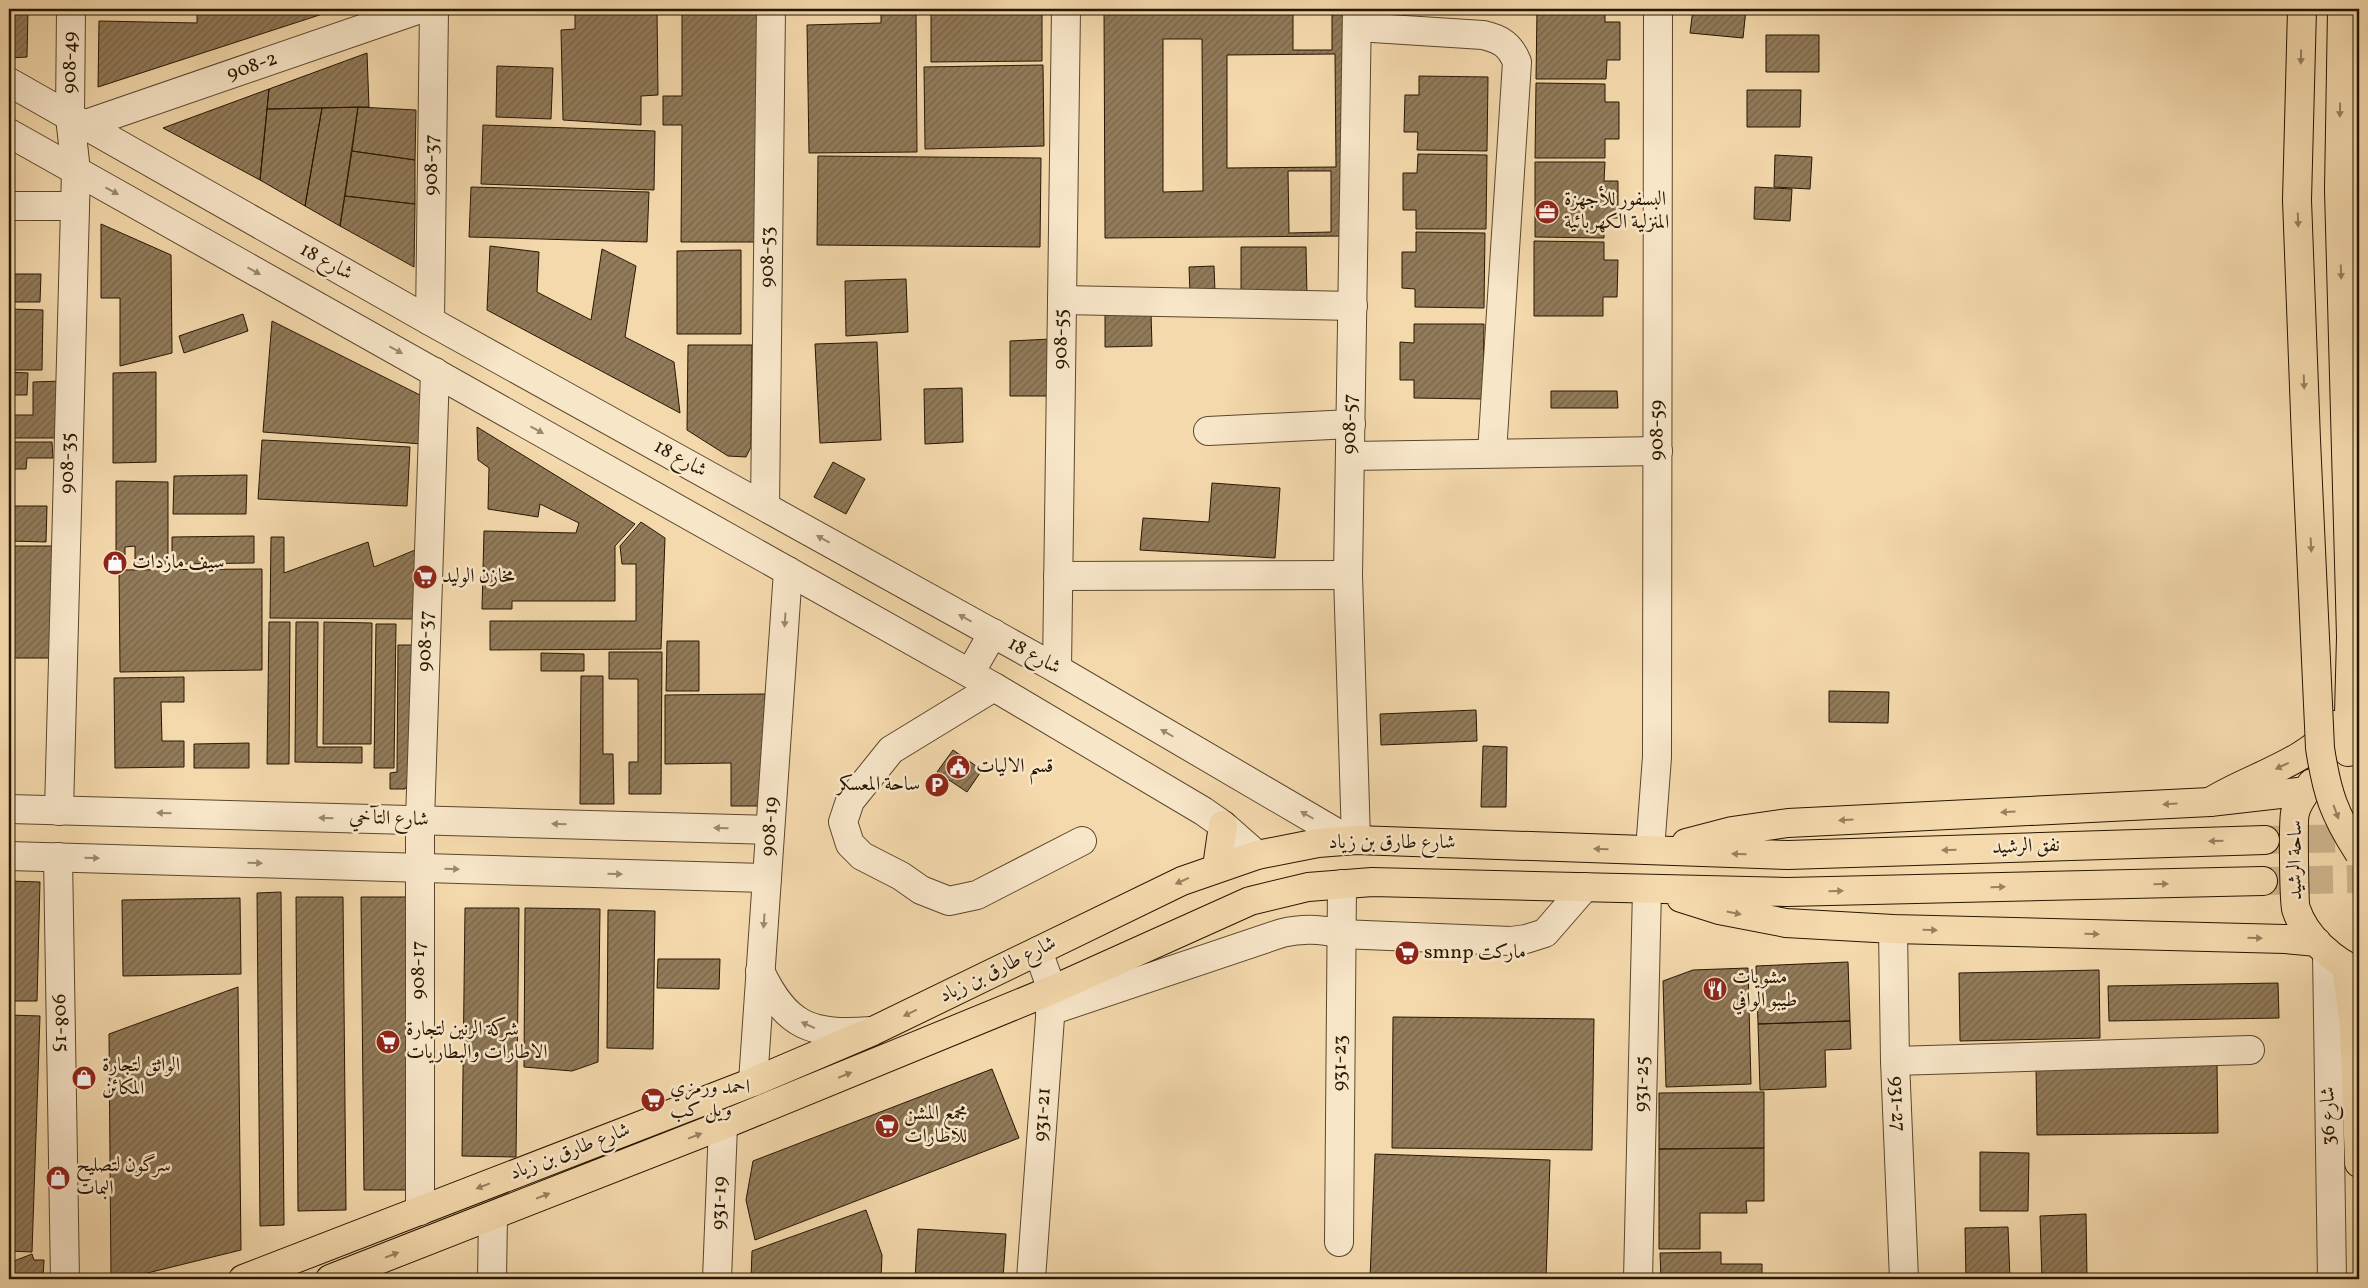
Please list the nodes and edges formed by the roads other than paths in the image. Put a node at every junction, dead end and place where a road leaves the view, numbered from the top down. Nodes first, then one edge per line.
1 (71, 9) edge
2 (420, 9) edge
3 (434, 9) edge
4 (771, 9) edge
5 (1066, 9) edge
6 (1658, 9) edge
7 (2302, 9) edge
8 (2342, 9) edge
9 (1357, 18) edge
10 (9, 82) edge
11 (77, 121) junction
12 (9, 133) edge
13 (76, 171) junction
14 (9, 206) edge
15 (75, 206) junction
16 (1062, 300) junction
17 (1352, 306) junction
18 (430, 321) junction
19 (435, 372) junction
20 (1351, 424) junction
21 (1208, 431) dead end
22 (1658, 451) junction
23 (1492, 454) junction
24 (1350, 456) junction
25 (765, 506) junction
26 (788, 571) junction
27 (1058, 576) junction
28 (1348, 576) junction
29 (993, 633) junction
30 (1057, 669) junction
31 (970, 674) junction
32 (994, 687) junction
33 (2351, 695) junction
34 (2349, 751) edge
35 (2210, 802) junction
36 (9, 809) edge
37 (59, 811) junction
38 (420, 820) junction
39 (1223, 825) junction
40 (770, 830) junction
41 (1353, 840) junction
42 (2265, 840) tunnel mouth
43 (1082, 842) dead end
44 (1652, 850) junction
45 (2359, 853) edge
46 (1258, 855) junction
47 (1788, 855) joint
48 (9, 856) edge
49 (58, 857) junction
50 (1217, 867) junction
51 (419, 868) junction
52 (767, 878) junction
53 (2263, 882) tunnel mouth
54 (1342, 884) junction
55 (1585, 887) junction
56 (1650, 889) junction
57 (1787, 892) joint
58 (1893, 929) junction
59 (1341, 934) junction
60 (1038, 951) junction
61 (2337, 958) edge
62 (760, 971) junction
63 (1051, 1000) junction
64 (873, 1031) junction
65 (2250, 1050) dead end
66 (1895, 1061) junction
67 (753, 1082) junction
68 (723, 1125) junction
69 (2359, 1163) edge
70 (420, 1211) junction
71 (493, 1216) junction
72 (1339, 1242) dead end
73 (65, 1279) edge
74 (243, 1279) edge
75 (330, 1279) edge
76 (492, 1279) edge
77 (717, 1279) edge
78 (1031, 1279) edge
79 (1638, 1279) edge
80 (1904, 1279) edge
81 (2332, 1279) edge

1 - 11 street, 908-49
2 - 11 street, 908-2
3 - 18 street, 908-37
4 - 25 street, 908-53
5 - 16 street, 908-55
6 - 22 street, 908-59
7 -> 45 main road, bridge
8 -> 33 main road
9 - 17 street, 908-57
9 - 23 street
10 - 11 street, شارع 18
11 - 13 street, 908-35
11 - 18 street, شارع 18
12 - 13 street
13 - 15 street, 908-35
13 -> 19 street
14 - 15 street
15 - 37 street, 908-35
16 - 17 street
16 - 27 street, 908-55
17 - 20 street, 908-57
18 - 25 street, شارع 18
19 -> 26 street
19 - 38 street, 908-37
20 - 21 street
20 - 24 street, 908-57
22 - 23 street
22 - 44 street, 908-59
23 - 24 street
24 - 28 street, 908-57
29 -> 25 street, شارع 18
26 - 31 street
26 -> 40 street, 908-19
27 - 28 street
27 - 30 street, 908-55
28 - 41 street, 908-57
29 - 30 street, شارع 18
29 - 31 street
41 -> 30 street, شارع 18
31 - 32 street
32 - 39 street
32 - 43 street
33 - 34 main road
33 -> 35 main road
35 -> 44 main road
35 - 61 main road, ساحة الرشيد
36 - 37 street, شارع التآخي
38 -> 37 street, شارع التآخي
40 -> 38 street, شارع التآخي
38 - 51 street, 908-17
39 - 46 street
39 - 50 main road
40 - 52 street, 908-19
44 -> 41 main road, شارع طارق بن زياد
41 - 46 main road, شارع طارق بن زياد
42 -> 47 main road, نفق الرشيد
47 -> 44 main road, شارع طارق بن زياد
46 - 50 main road, شارع طارق بن زياد
48 - 49 street
49 -> 51 street
49 - 73 street, 908-15
50 -> 60 main road, شارع طارق بن زياد
51 -> 52 street
51 - 70 street, 908-17
52 -> 62 street, 908-19
57 -> 53 main road, نفق الرشيد
54 - 55 main road, شارع طارق بن زياد
54 - 59 street, 931-23
54 - 63 main road, شارع طارق بن زياد
55 - 56 main road, شارع طارق بن زياد
55 - 59 street
56 - 57 main road, شارع طارق بن زياد
56 -> 58 main road
56 - 79 street, 931-25
58 -> 61 main road
58 - 66 street, 931-27
59 - 63 street
59 - 72 street, 931-23
60 - 63 street, 931-21
60 -> 64 main road, شارع طارق بن زياد
61 - 69 main road
61 - 81 street, شارع 36
64 -> 62 street
62 - 67 street, 908-19
68 -> 63 main road, شارع طارق بن زياد
63 - 78 street, 931-21
64 - 67 main road, شارع طارق بن زياد
65 - 66 street
66 - 80 street, 931-27
67 -> 70 main road, شارع طارق بن زياد
71 -> 68 main road, شارع طارق بن زياد
68 - 77 street, 931-19
70 - 74 main road, شارع طارق بن زياد
75 -> 71 main road, شارع طارق بن زياد
71 - 76 street

